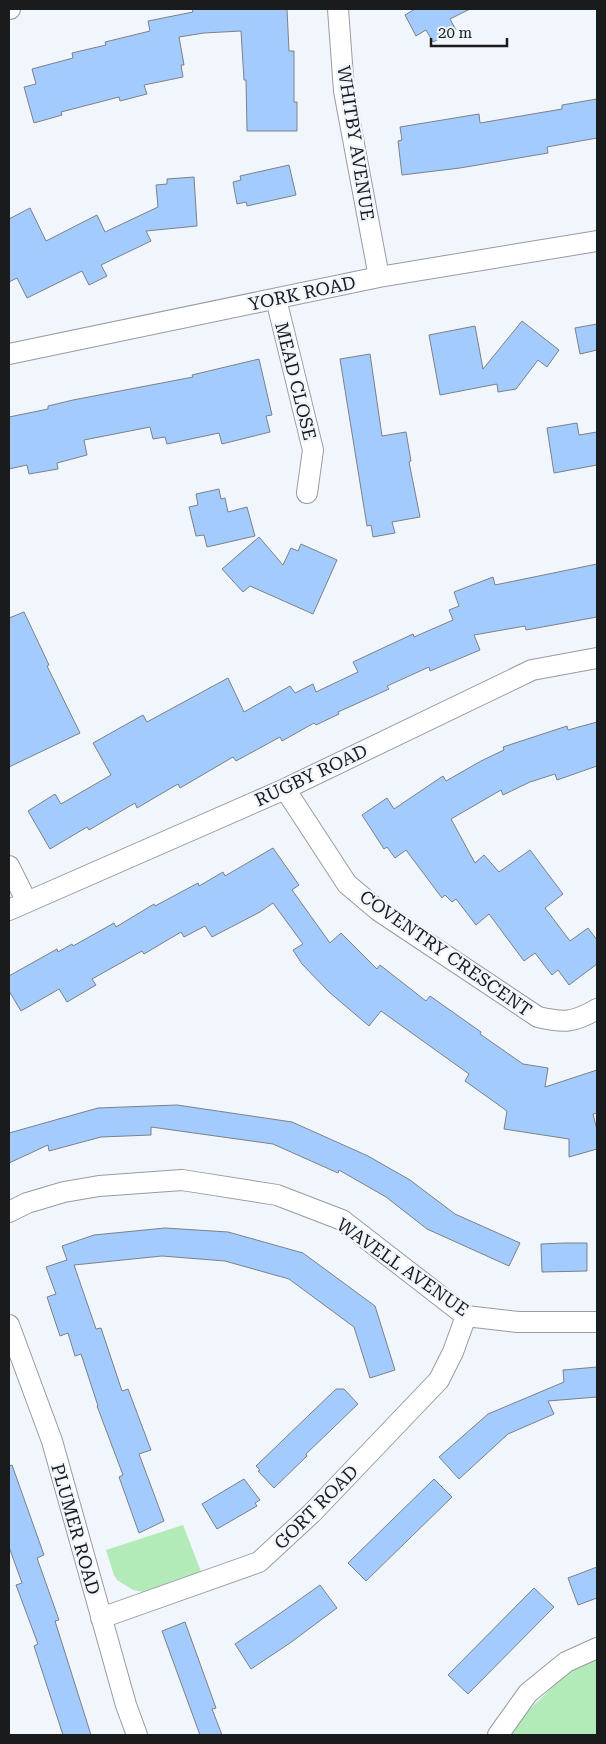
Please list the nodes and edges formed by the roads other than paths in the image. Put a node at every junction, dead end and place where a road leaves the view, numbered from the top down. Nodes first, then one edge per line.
1 (338, 9) edge
2 (597, 241) edge
3 (379, 277) junction
4 (276, 299) junction
5 (9, 354) edge
6 (307, 493) dead end
7 (597, 658) edge
8 (284, 789) junction
9 (9, 866) edge
10 (18, 906) edge
11 (597, 1009) edge
12 (9, 1212) edge
13 (466, 1316) junction
14 (597, 1322) edge
15 (9, 1325) edge
16 (101, 1618) junction
17 (597, 1648) edge
18 (137, 1735) edge
19 (498, 1735) edge

1 - 3 street, WHITBY AVENUE
2 - 3 street, YORK ROAD
3 - 4 street, YORK ROAD
4 - 5 street, YORK ROAD
4 - 6 street, MEAD CLOSE
7 - 8 street, RUGBY ROAD
8 - 10 street, RUGBY ROAD
8 - 11 street, COVENTRY CRESCENT
9 - 10 street, RUGBY ROAD
12 - 13 street, WAVELL AVENUE
13 - 14 street, WAVELL AVENUE
13 - 16 street, GORT ROAD
15 - 16 street, PLUMER ROAD
16 - 18 street, PLUMER ROAD
17 - 19 street

